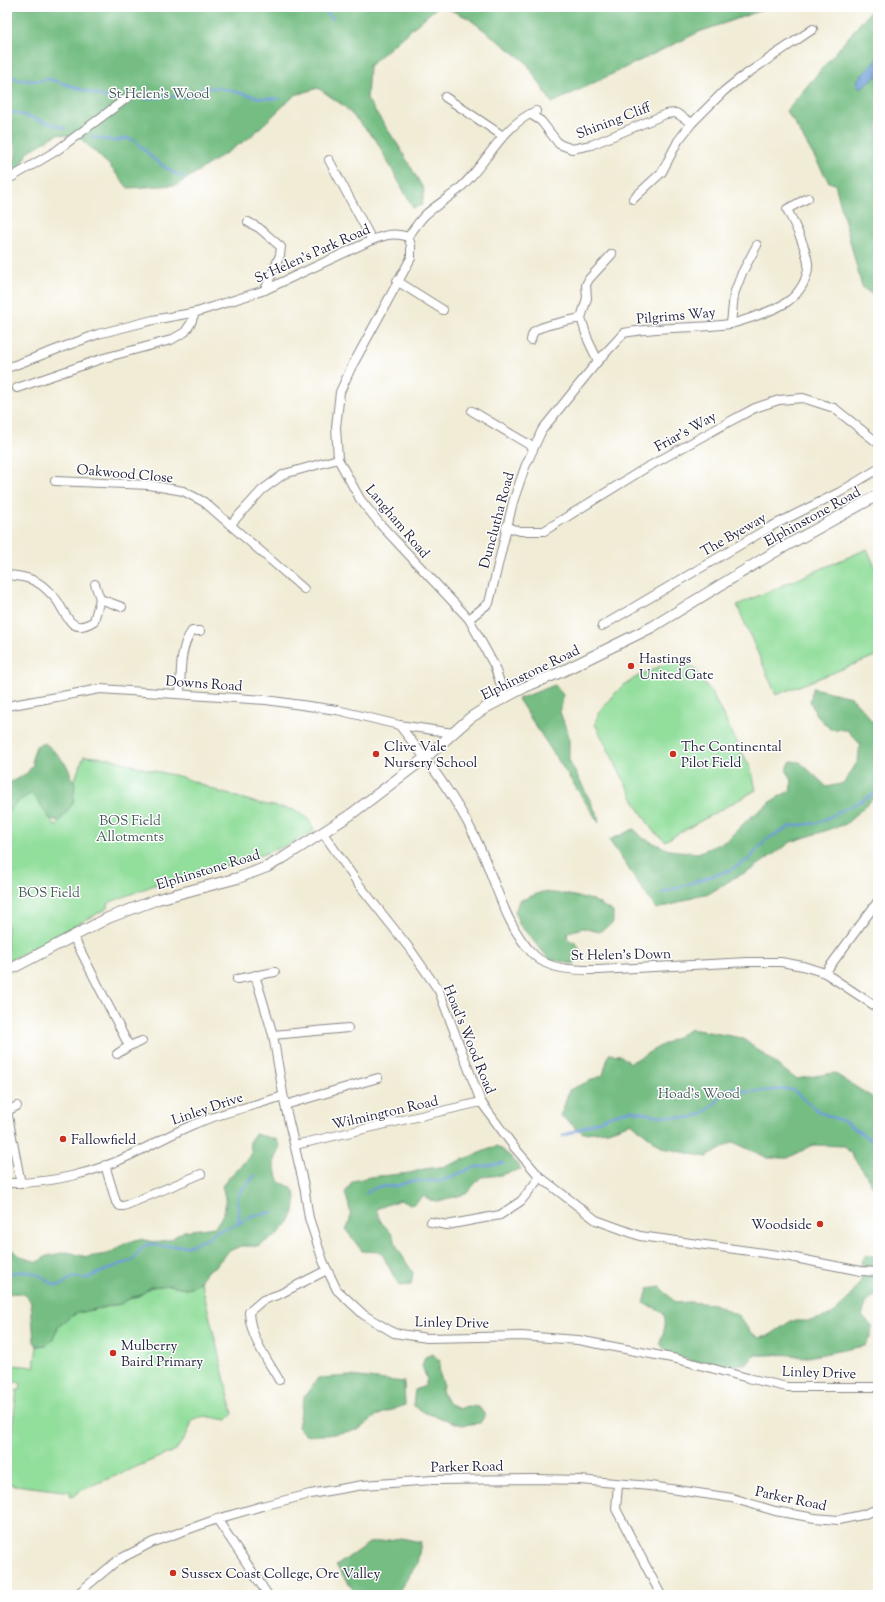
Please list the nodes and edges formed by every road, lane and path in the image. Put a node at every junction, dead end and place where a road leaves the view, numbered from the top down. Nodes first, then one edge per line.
1 (813, 29) dead end
2 (132, 95) dead end
3 (445, 97) dead end
4 (692, 123) junction
5 (503, 136) junction
6 (330, 160) dead end
7 (7, 180) edge
8 (808, 198) dead end
9 (633, 199) dead end
10 (248, 222) dead end
11 (408, 236) junction
12 (372, 240) junction
13 (757, 246) dead end
14 (612, 254) dead end
15 (397, 281) junction
16 (265, 290) junction
17 (442, 310) dead end
18 (195, 312) junction
19 (581, 318) junction
20 (731, 324) junction
21 (624, 333) joint
22 (531, 340) dead end
23 (598, 361) junction
24 (7, 368) edge
25 (17, 388) dead end
26 (472, 411) dead end
27 (878, 442) edge
28 (533, 447) junction
29 (338, 459) junction
30 (878, 469) edge
31 (55, 481) dead end
32 (878, 495) edge
33 (230, 524) junction
34 (506, 527) junction
35 (7, 575) edge
36 (95, 584) dead end
37 (304, 589) dead end
38 (100, 599) junction
39 (122, 607) dead end
40 (469, 619) junction
41 (602, 626) dead end
42 (200, 631) dead end
43 (180, 694) junction
44 (505, 697) junction
45 (7, 706) edge
46 (399, 724) junction
47 (453, 733) junction
48 (425, 758) junction
49 (323, 833) junction
50 (878, 901) edge
51 (74, 936) junction
52 (7, 971) edge
53 (275, 972) dead end
54 (825, 973) junction
55 (255, 976) junction
56 (237, 979) dead end
57 (878, 1008) edge
58 (348, 1028) dead end
59 (273, 1035) junction
60 (142, 1041) dead end
61 (129, 1046) junction
62 (117, 1054) dead end
63 (378, 1078) dead end
64 (284, 1100) junction
65 (481, 1102) junction
66 (16, 1106) dead end
67 (295, 1145) junction
68 (105, 1166) junction
69 (201, 1174) dead end
70 (540, 1177) junction
71 (7, 1183) edge
72 (21, 1184) junction
73 (431, 1222) dead end
74 (327, 1270) junction
75 (878, 1272) edge
76 (279, 1380) dead end
77 (878, 1387) edge
78 (618, 1484) junction
79 (878, 1509) edge
80 (217, 1519) junction
81 (76, 1595) edge
82 (268, 1595) edge
83 (661, 1595) edge

1 - 4 street
2 - 7 street
3 - 5 street
4 - 5 street, Shining Cliff
4 - 9 street
5 - 11 street
6 - 12 street
8 - 20 street, Pilgrims Way
10 - 16 street
11 - 12 street, St Helen's Park Road
11 - 15 street, Langham Road
12 - 16 street, St Helen's Park Road
13 - 20 street, Pilgrims Way
14 - 19 street
15 - 17 street
15 - 29 street, Langham Road
16 - 18 street, St Helen's Park Road
18 - 24 street, St Helen's Park Road
18 - 25 street
19 - 22 street
19 - 23 street
20 - 21 street, Pilgrims Way
21 - 23 street, Dunclutha Road
23 - 28 street, Dunclutha Road
26 - 28 street
27 - 34 street, Friar's Way
28 - 34 street, Dunclutha Road
29 - 33 street
29 - 40 street, Langham Road
30 - 41 street, The Byeway
31 - 33 street, Oakwood Close
32 - 44 street, Elphinstone Road
33 - 37 street, Oakwood Close
34 - 40 street, Dunclutha Road
35 - 38 street
36 - 38 street
38 - 39 street
40 - 44 street, Langham Road
42 - 43 street
43 - 45 street, Downs Road
43 - 46 street, Downs Road
44 - 47 street, Elphinstone Road
46 - 47 street, Downs Road
46 - 48 street
47 - 48 street, Elphinstone Road
48 - 49 street, Elphinstone Road
48 - 54 street, St Helen's Down
49 - 51 street, Elphinstone Road
49 - 65 street, Hoad's Wood Road
50 - 54 street
51 - 52 street, Elphinstone Road
51 - 61 street
53 - 55 street
54 - 57 street, St Helen's Down
55 - 56 street
55 - 59 street
58 - 59 street
59 - 64 street
60 - 61 street
61 - 62 street
63 - 64 street
64 - 67 street, Linley Drive
64 - 68 street, Linley Drive
65 - 67 street, Wilmington Road
65 - 70 street, Hoad's Wood Road
66 - 72 street
67 - 74 street, Linley Drive
68 - 69 street
68 - 72 street, Linley Drive
70 - 73 street
70 - 75 street, Hoad's Wood Road
71 - 72 street, Linley Drive
74 - 76 street
74 - 77 street, Linley Drive
78 - 79 street, Parker Road
78 - 80 street, Parker Road
78 - 83 street
80 - 81 street, Parker Road
80 - 82 street

